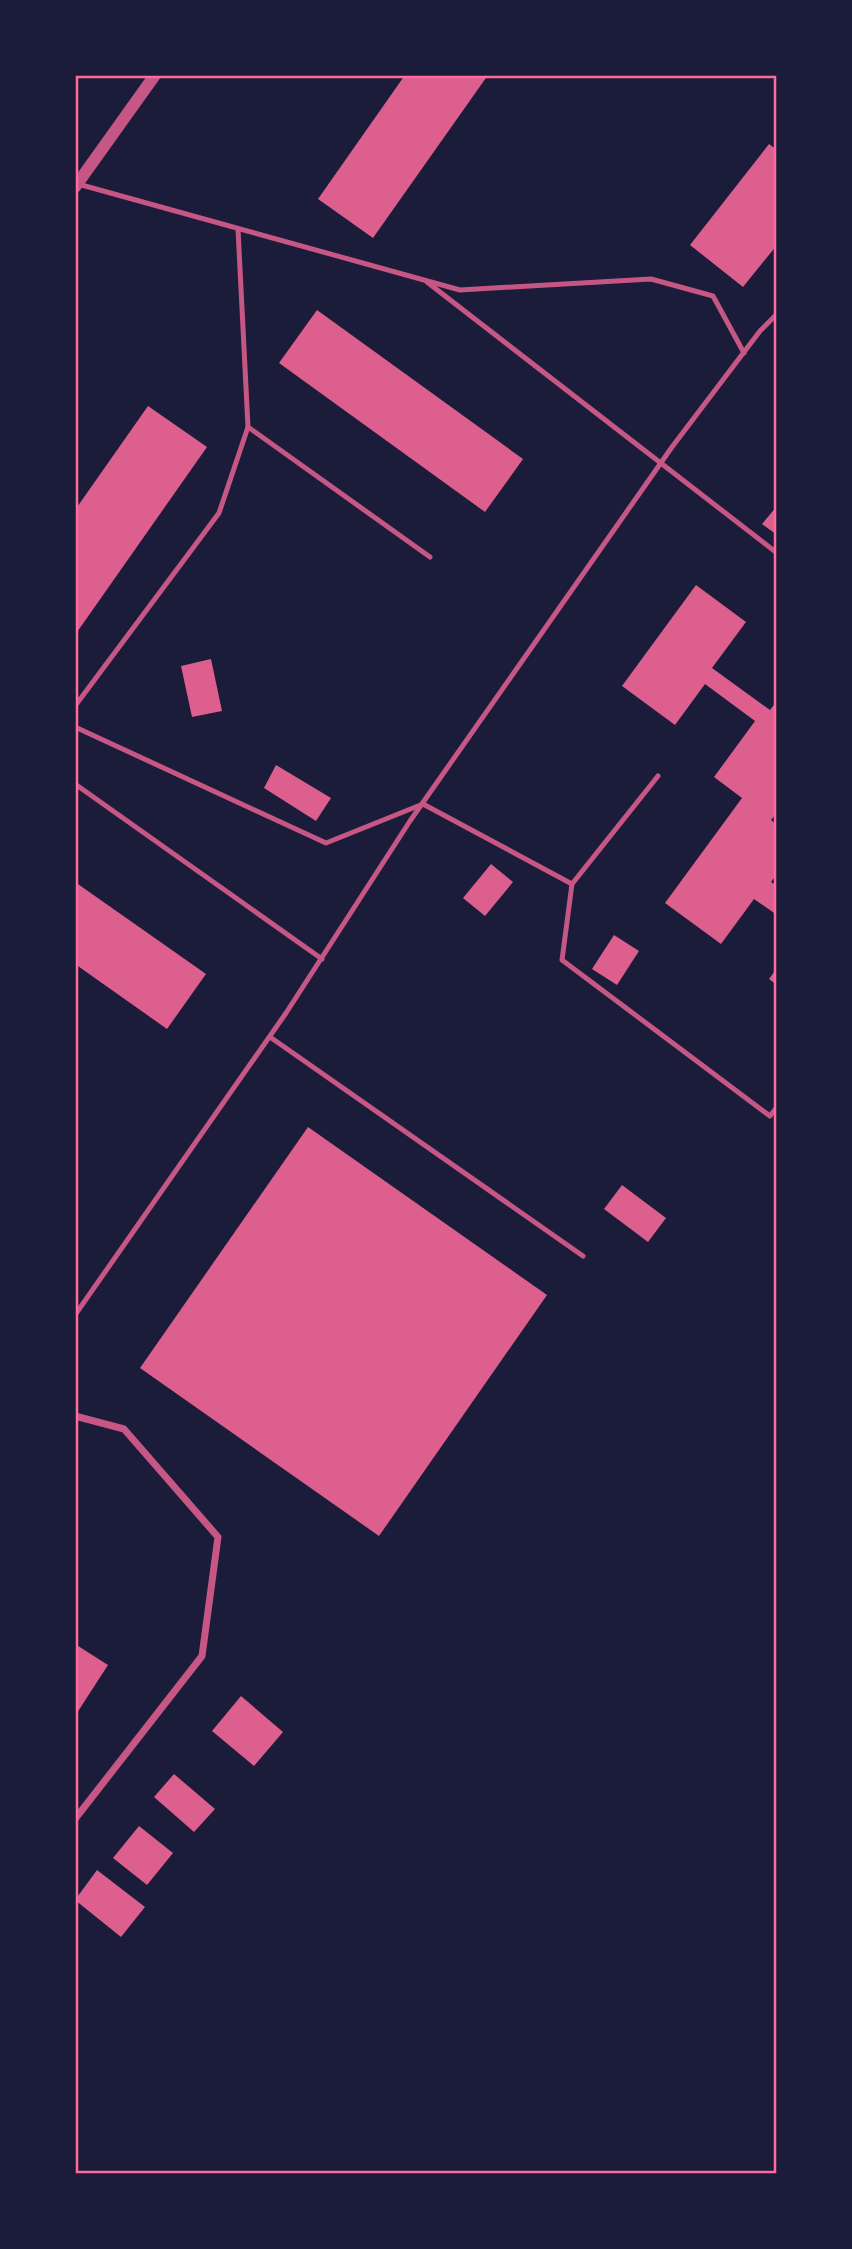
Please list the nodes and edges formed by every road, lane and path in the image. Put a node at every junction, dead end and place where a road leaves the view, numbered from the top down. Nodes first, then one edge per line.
1 (155, 75) edge
2 (76, 185) edge
3 (238, 229) junction
4 (425, 280) junction
5 (777, 314) edge
6 (744, 353) junction
7 (248, 427) junction
8 (661, 465) junction
9 (777, 552) edge
10 (430, 557) dead end
11 (75, 706) edge
12 (75, 727) edge
13 (658, 776) dead end
14 (75, 784) edge
15 (423, 804) junction
16 (572, 884) junction
17 (322, 959) junction
18 (270, 1037) junction
19 (777, 1107) edge
20 (583, 1256) dead end
21 (75, 1315) edge
22 (75, 1416) edge
23 (75, 1819) edge

1 - 2 street
2 - 3 lane
3 - 4 lane
3 - 7 lane
4 - 6 lane
4 - 8 lane
5 - 6 lane
6 - 8 lane
7 - 10 lane
7 - 11 lane
8 - 9 lane
8 - 15 lane
12 - 15 lane
13 - 16 lane
14 - 17 lane
15 - 16 lane
15 - 17 lane
16 - 19 lane
17 - 18 lane
18 - 20 lane
18 - 21 lane
22 - 23 street

